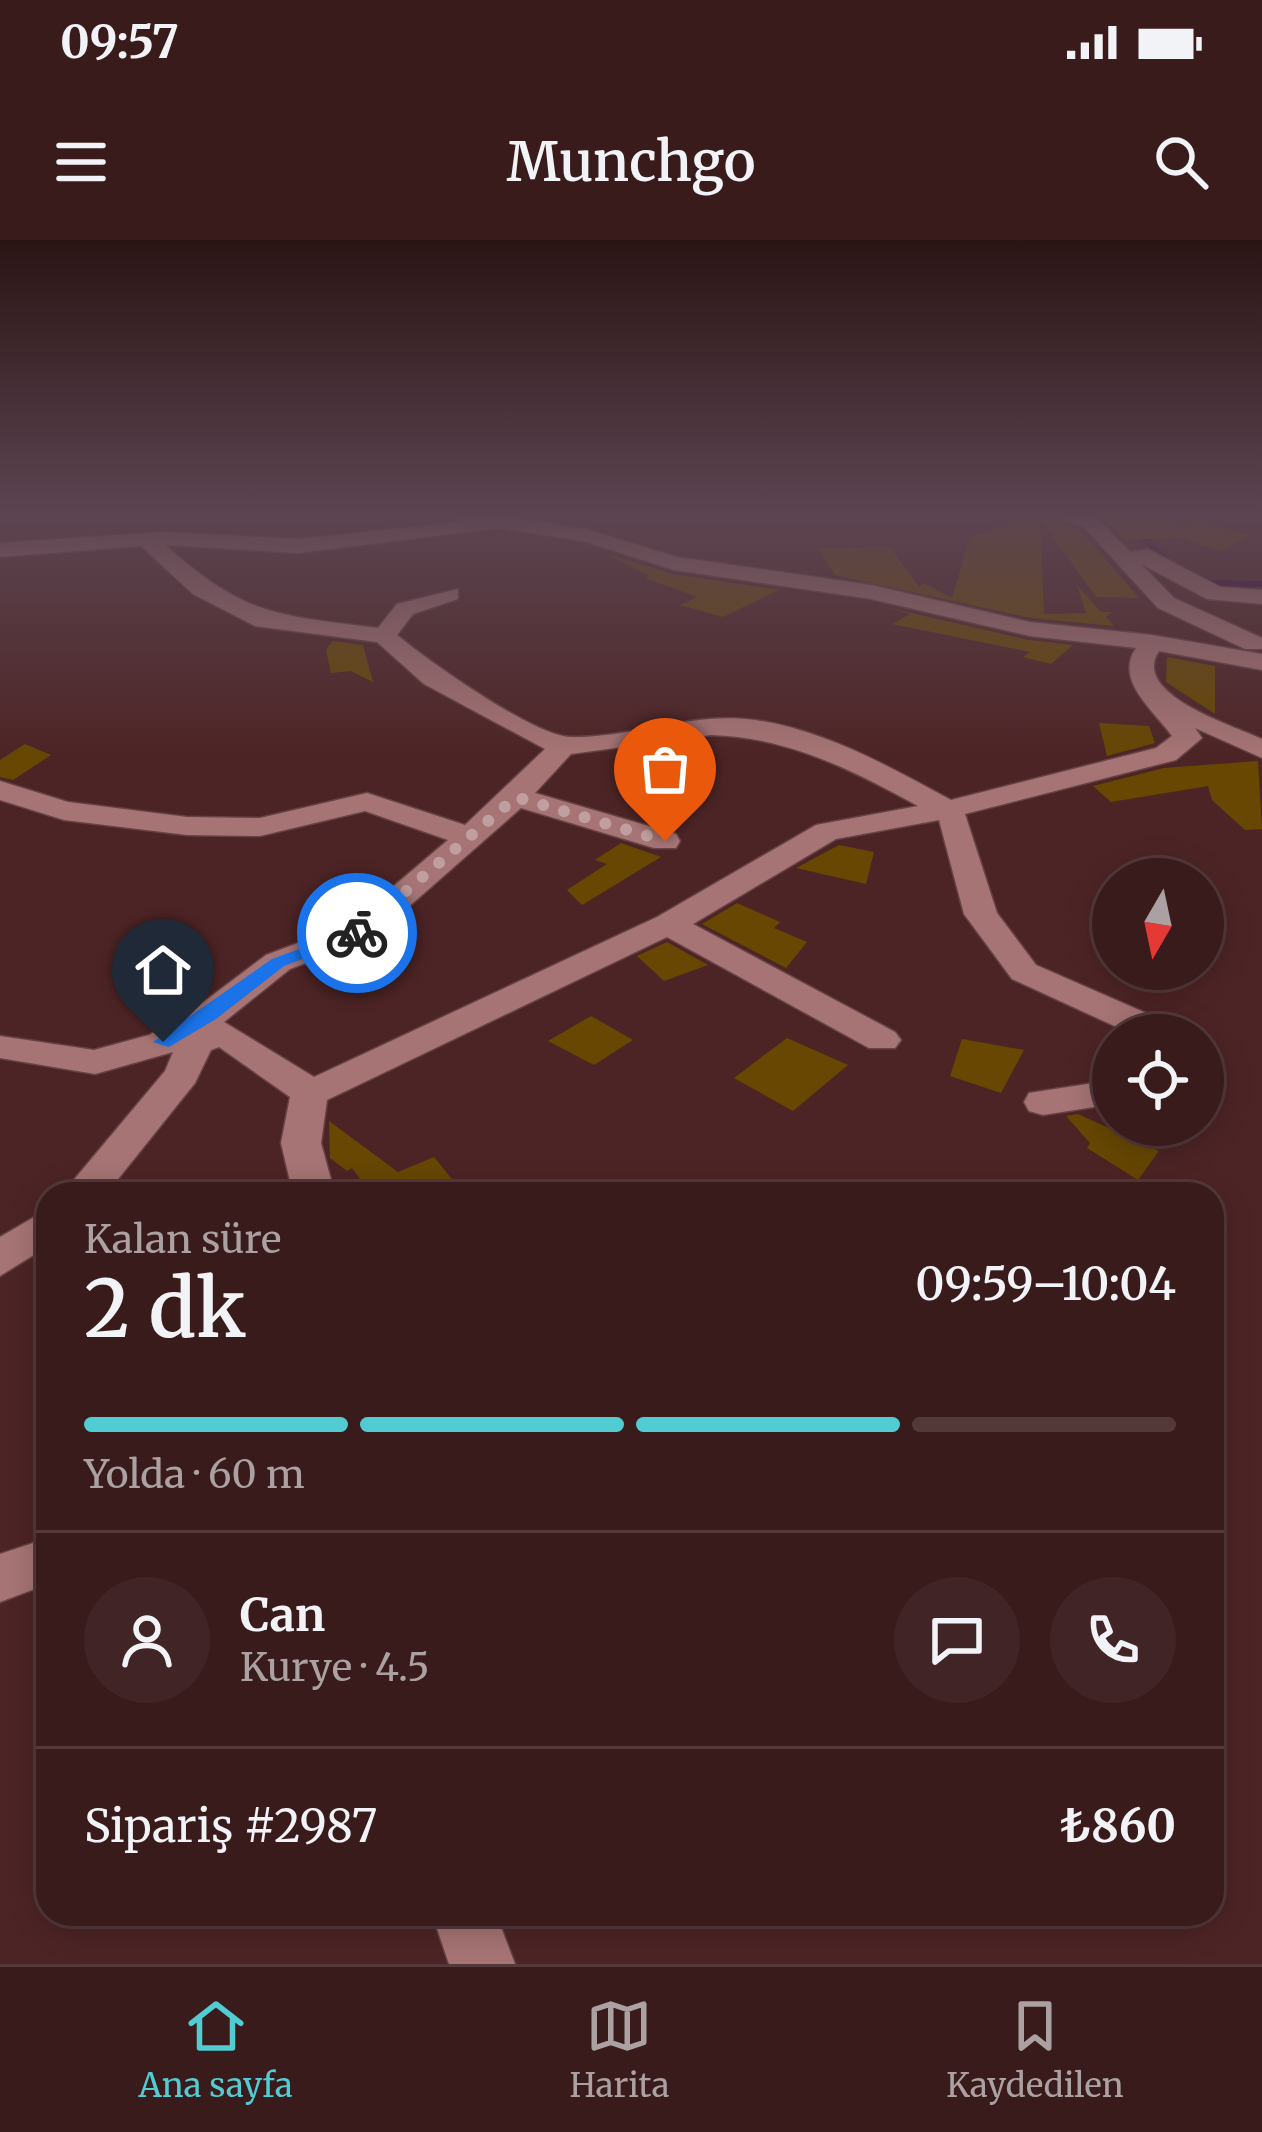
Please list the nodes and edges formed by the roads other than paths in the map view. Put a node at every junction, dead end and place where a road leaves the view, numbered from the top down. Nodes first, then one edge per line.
1 (215, 596) edge
2 (442, 596) edge
3 (891, 596) edge
4 (1160, 596) edge
5 (384, 636) junction
6 (1152, 643) junction
7 (1262, 647) edge
8 (1262, 662) edge
9 (1161, 701) junction
10 (562, 747) junction
11 (1262, 750) edge
12 (0, 790) edge
13 (516, 797) junction
14 (946, 810) junction
15 (472, 838) junction
16 (665, 841) dead end
17 (669, 924) junction
18 (1118, 1014) edge
19 (882, 1040) dead end
20 (0, 1047) edge
21 (311, 1093) junction
22 (1092, 1095) edge
23 (1043, 1102) dead end
24 (92, 1182) edge
25 (310, 1182) edge
26 (36, 1233) edge
27 (0, 1260) edge
28 (36, 1565) edge
29 (0, 1578) edge
30 (468, 1926) edge
31 (482, 1964) edge

1 - 5 street
2 - 5 street
3 - 6 street
4 - 7 street
5 - 10 street
6 - 8 street
6 - 9 street
9 - 11 street
9 - 14 street
10 - 13 street
10 - 14 street
12 - 15 street
13 - 15 street
13 - 16 street
14 - 17 street
14 - 18 street
15 - 20 street
17 - 19 street
17 - 21 street
21 - 24 street
21 - 25 street
22 - 23 street
26 - 27 street
28 - 29 street
30 - 31 street

